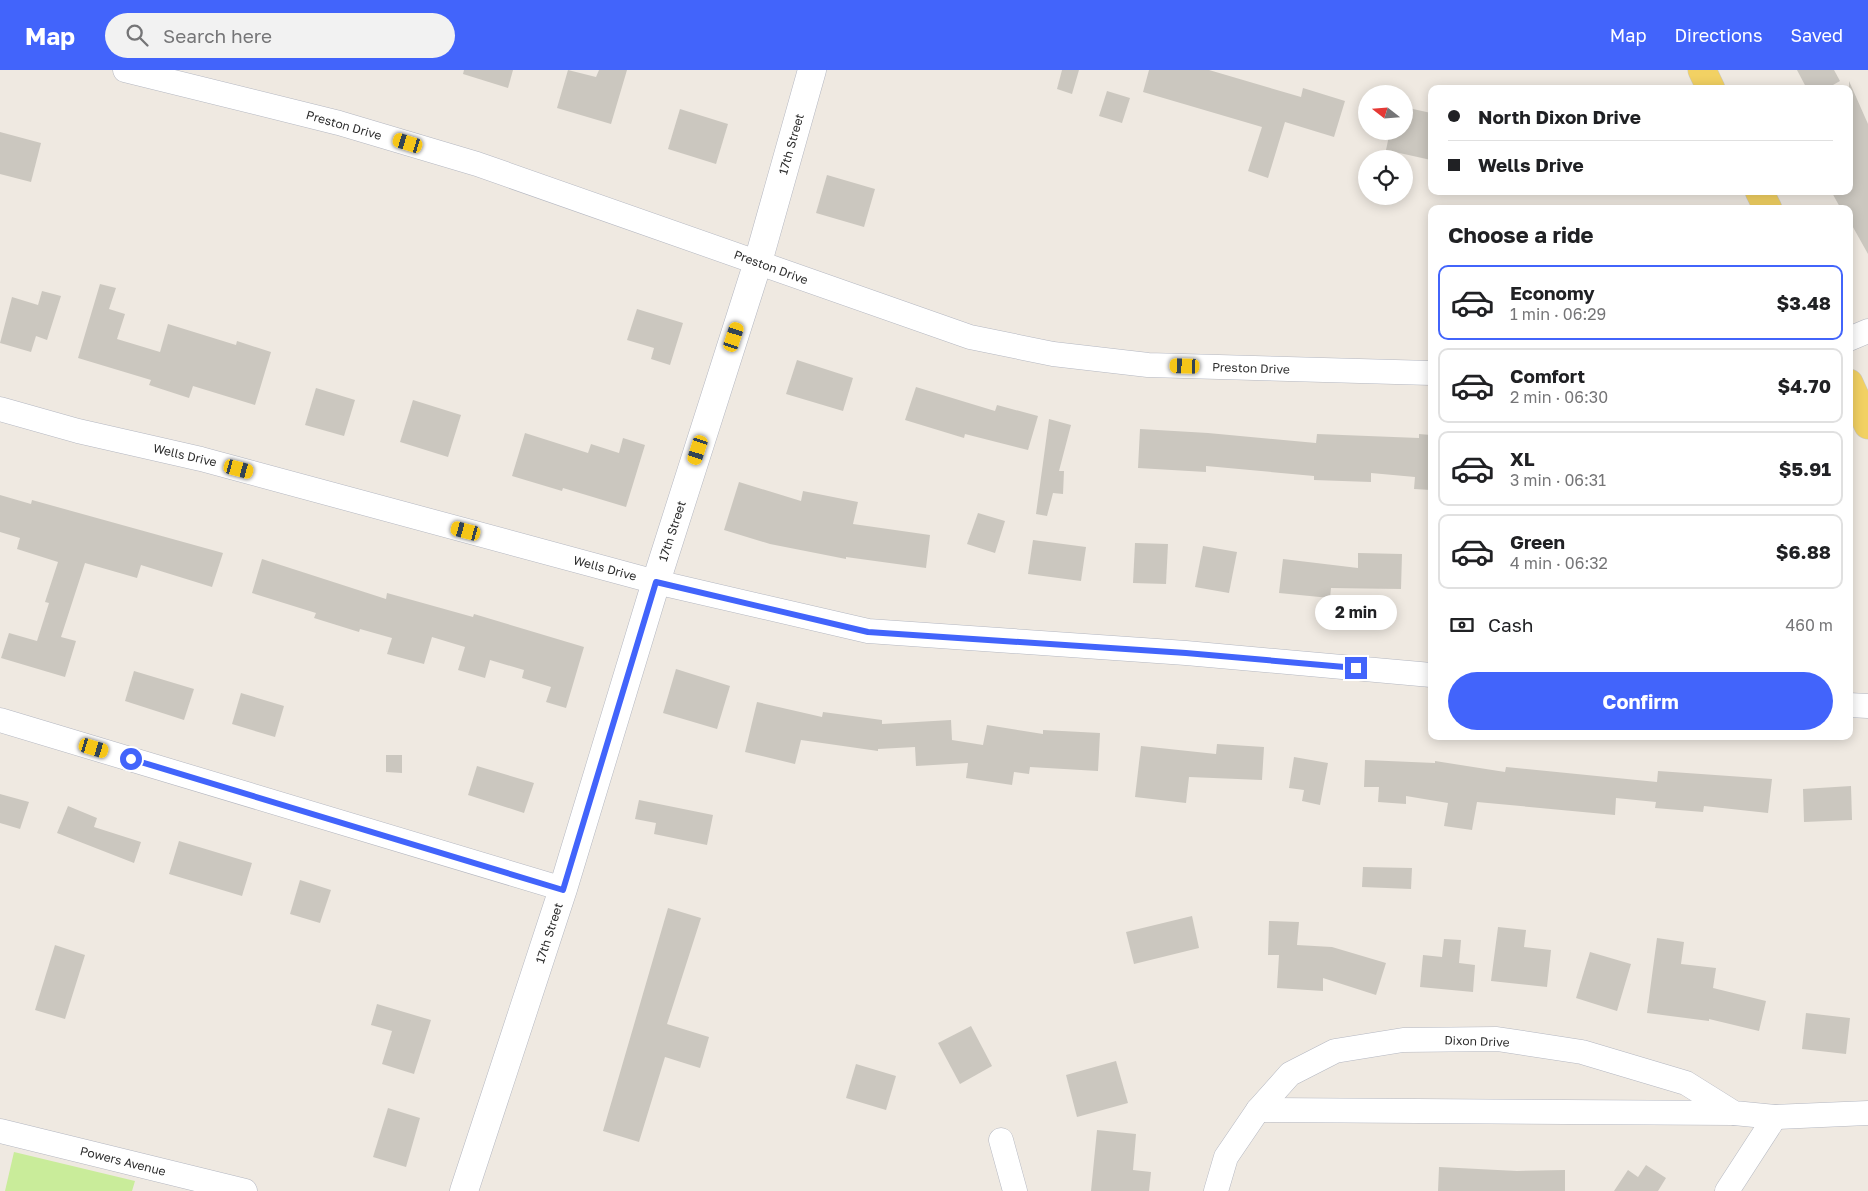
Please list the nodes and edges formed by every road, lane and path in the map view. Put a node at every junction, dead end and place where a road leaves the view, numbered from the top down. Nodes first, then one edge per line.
1 (125, 70) edge
2 (812, 70) edge
3 (1702, 70) edge
4 (1709, 85) edge
5 (758, 262) junction
6 (1868, 331) edge
7 (1853, 337) edge
8 (1428, 373) edge
9 (1853, 392) edge
10 (0, 408) edge
11 (1868, 425) edge
12 (656, 582) junction
13 (1428, 675) edge
14 (1853, 705) edge
15 (1868, 706) edge
16 (0, 720) edge
17 (563, 890) junction
18 (1258, 1110) junction
19 (1734, 1113) junction
20 (1868, 1113) edge
21 (1775, 1117) junction
22 (0, 1131) edge
23 (1001, 1140) dead end
24 (245, 1191) edge
25 (464, 1191) edge
26 (1015, 1191) edge
27 (1216, 1191) edge
28 (1727, 1191) edge

1 - 5 street, Preston Drive
2 - 5 street, 17th Street
3 - 4 main road
5 - 8 street, Preston Drive
5 - 12 street, 17th Street
6 - 7 street
9 - 11 main road
10 - 12 street, Wells Drive
12 - 13 street, Wells Drive
12 - 17 street, 17th Street
14 - 15 street
16 - 17 street
17 - 25 street, 17th Street
18 - 19 street, Dixon Drive
18 - 19 street, Dixon Drive
18 - 27 street, Dixon Drive
19 - 21 street, Dixon Drive
20 - 21 street, Dixon Drive
21 - 28 street
22 - 24 street, Powers Avenue
23 - 26 street

